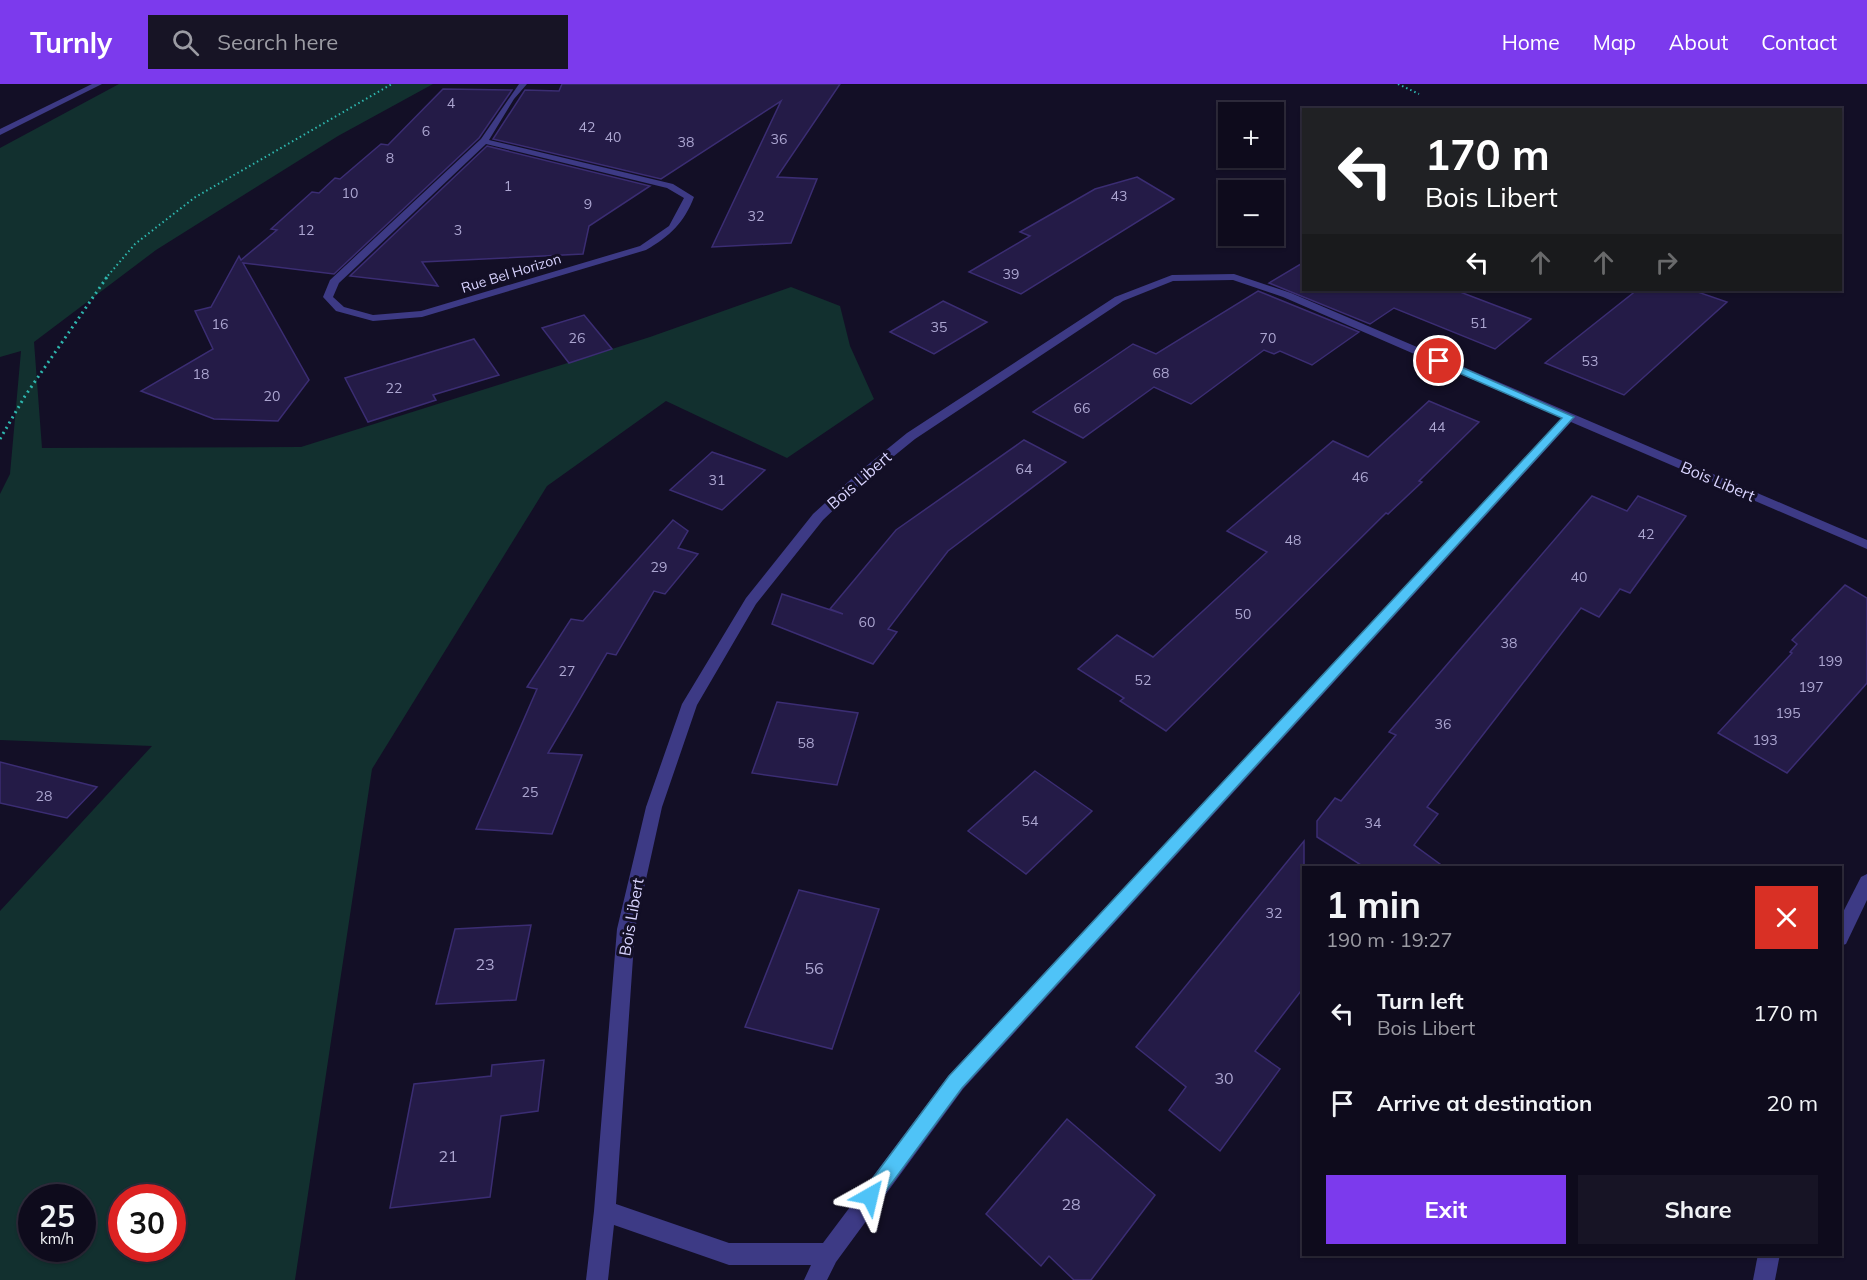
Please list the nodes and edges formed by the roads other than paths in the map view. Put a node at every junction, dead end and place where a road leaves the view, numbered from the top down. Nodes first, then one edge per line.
1 (98, 84) edge
2 (523, 84) edge
3 (0, 132) edge
4 (484, 141) junction
5 (1569, 417) junction
6 (1867, 544) edge
7 (1867, 882) edge
8 (1842, 934) edge
9 (605, 1211) junction
10 (828, 1254) junction
11 (1769, 1256) edge
12 (597, 1280) edge
13 (815, 1280) edge
14 (1764, 1280) edge

1 - 3 street
2 - 4 street, Rue Bel Horizon
4 - 4 street, Rue Bel Horizon
5 - 6 street, Bois Libert
5 - 9 street, Bois Libert
5 - 10 street
7 - 8 street
9 - 10 street
9 - 12 street, Bois Libert
10 - 13 street
11 - 14 street

